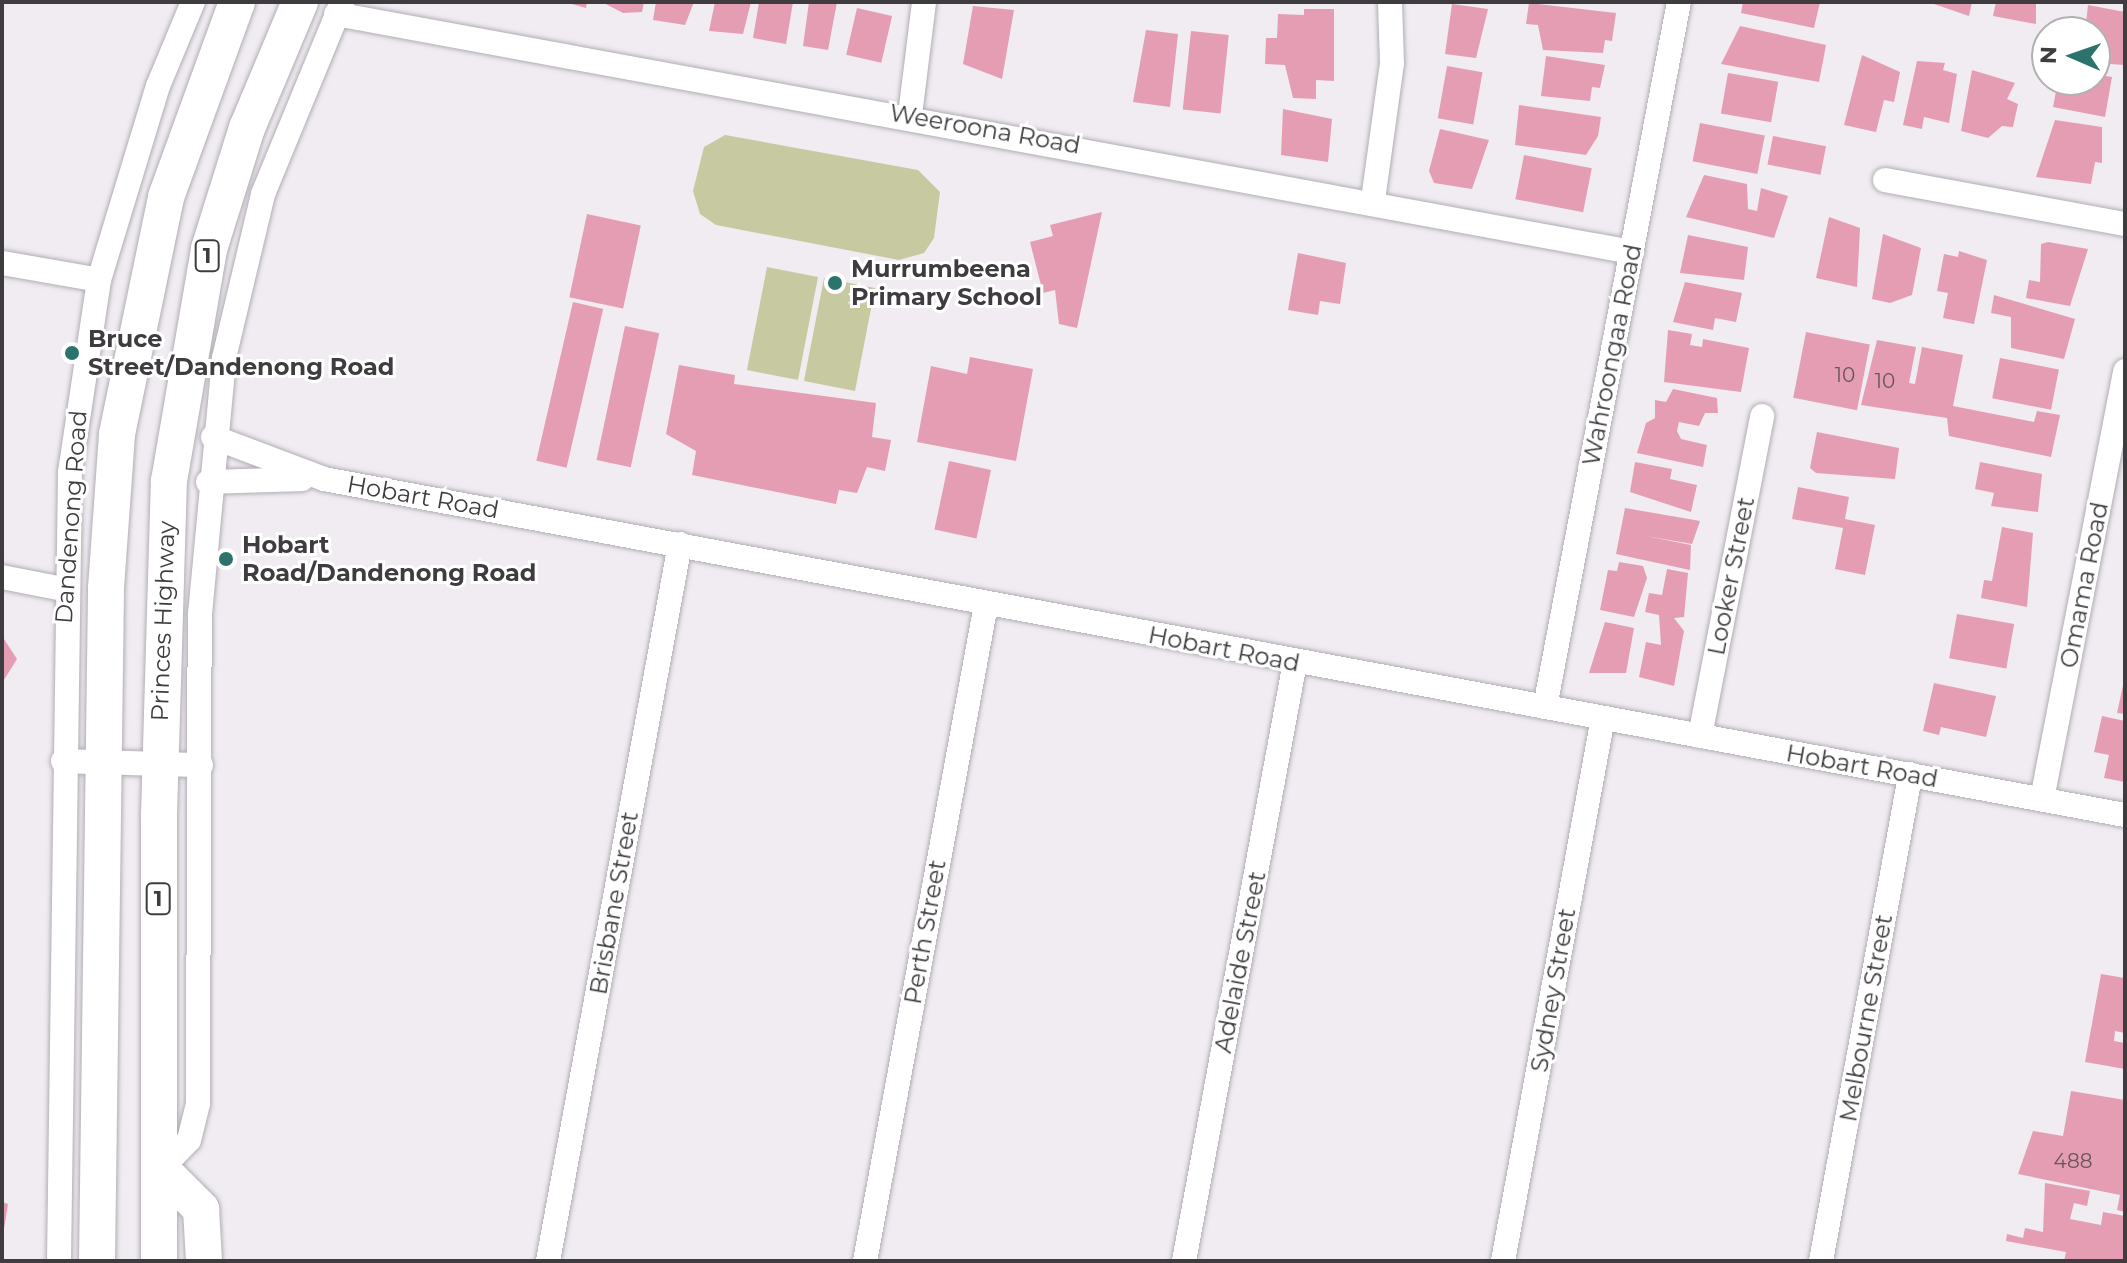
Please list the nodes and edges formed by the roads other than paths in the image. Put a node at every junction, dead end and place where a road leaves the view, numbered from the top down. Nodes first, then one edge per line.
1 (193, 2) edge
2 (237, 2) edge
3 (300, 2) edge
4 (924, 2) edge
5 (1390, 2) edge
6 (1679, 2) edge
7 (339, 8) edge
8 (910, 115) junction
9 (1885, 180) dead end
10 (1373, 200) junction
11 (2125, 224) edge
12 (1632, 252) junction
13 (2, 263) edge
14 (99, 280) junction
15 (2125, 371) edge
16 (1762, 416) dead end
17 (213, 437) junction
18 (324, 479) junction
19 (208, 482) junction
20 (680, 544) junction
21 (2, 577) edge
22 (63, 589) junction
23 (986, 604) junction
24 (1295, 662) junction
25 (1545, 707) junction
26 (1603, 718) junction
27 (1700, 736) junction
28 (63, 761) junction
29 (104, 763) junction
30 (160, 765) junction
31 (201, 765) junction
32 (1910, 774) junction
33 (2042, 799) junction
34 (2125, 815) edge
35 (161, 1169) junction
36 (59, 1261) edge
37 (97, 1261) edge
38 (159, 1261) edge
39 (204, 1261) edge
40 (548, 1261) edge
41 (865, 1261) edge
42 (1184, 1261) edge
43 (1503, 1261) edge
44 (1821, 1261) edge

1 - 14 street, Dandenong Road
2 - 29 highway
3 - 30 highway, Princes Highway / 1
4 - 8 street
5 - 10 street
6 - 12 street, Wahroongaa Road
7 - 8 street, Weeroona Road
7 - 17 street
8 - 10 street, Weeroona Road
9 - 11 street
10 - 12 street, Weeroona Road
12 - 25 street, Wahroongaa Road
13 - 14 street
14 - 22 street, Dandenong Road
15 - 33 street, Omama Road
16 - 27 street, Looker Street
17 - 18 street, Hobart Road
17 - 19 street
18 - 19 street, Hobart Road
18 - 20 street, Hobart Road
19 - 31 street
20 - 23 street, Hobart Road
20 - 40 street, Brisbane Street
21 - 22 street
22 - 28 street, Dandenong Road
23 - 24 street, Hobart Road
23 - 41 street, Perth Street
24 - 25 street, Hobart Road
24 - 42 street, Adelaide Street
25 - 26 street, Hobart Road
26 - 27 street, Hobart Road
26 - 43 street, Sydney Street
27 - 32 street, Hobart Road
28 - 29 street
28 - 36 street, Dandenong Road
29 - 30 street
29 - 37 highway
30 - 31 street
30 - 35 highway, Princes Highway / 1
31 - 35 street
32 - 33 street, Hobart Road
32 - 44 street, Melbourne Street
33 - 34 street, Hobart Road
35 - 38 highway, Princes Highway / 1
35 - 39 highway

